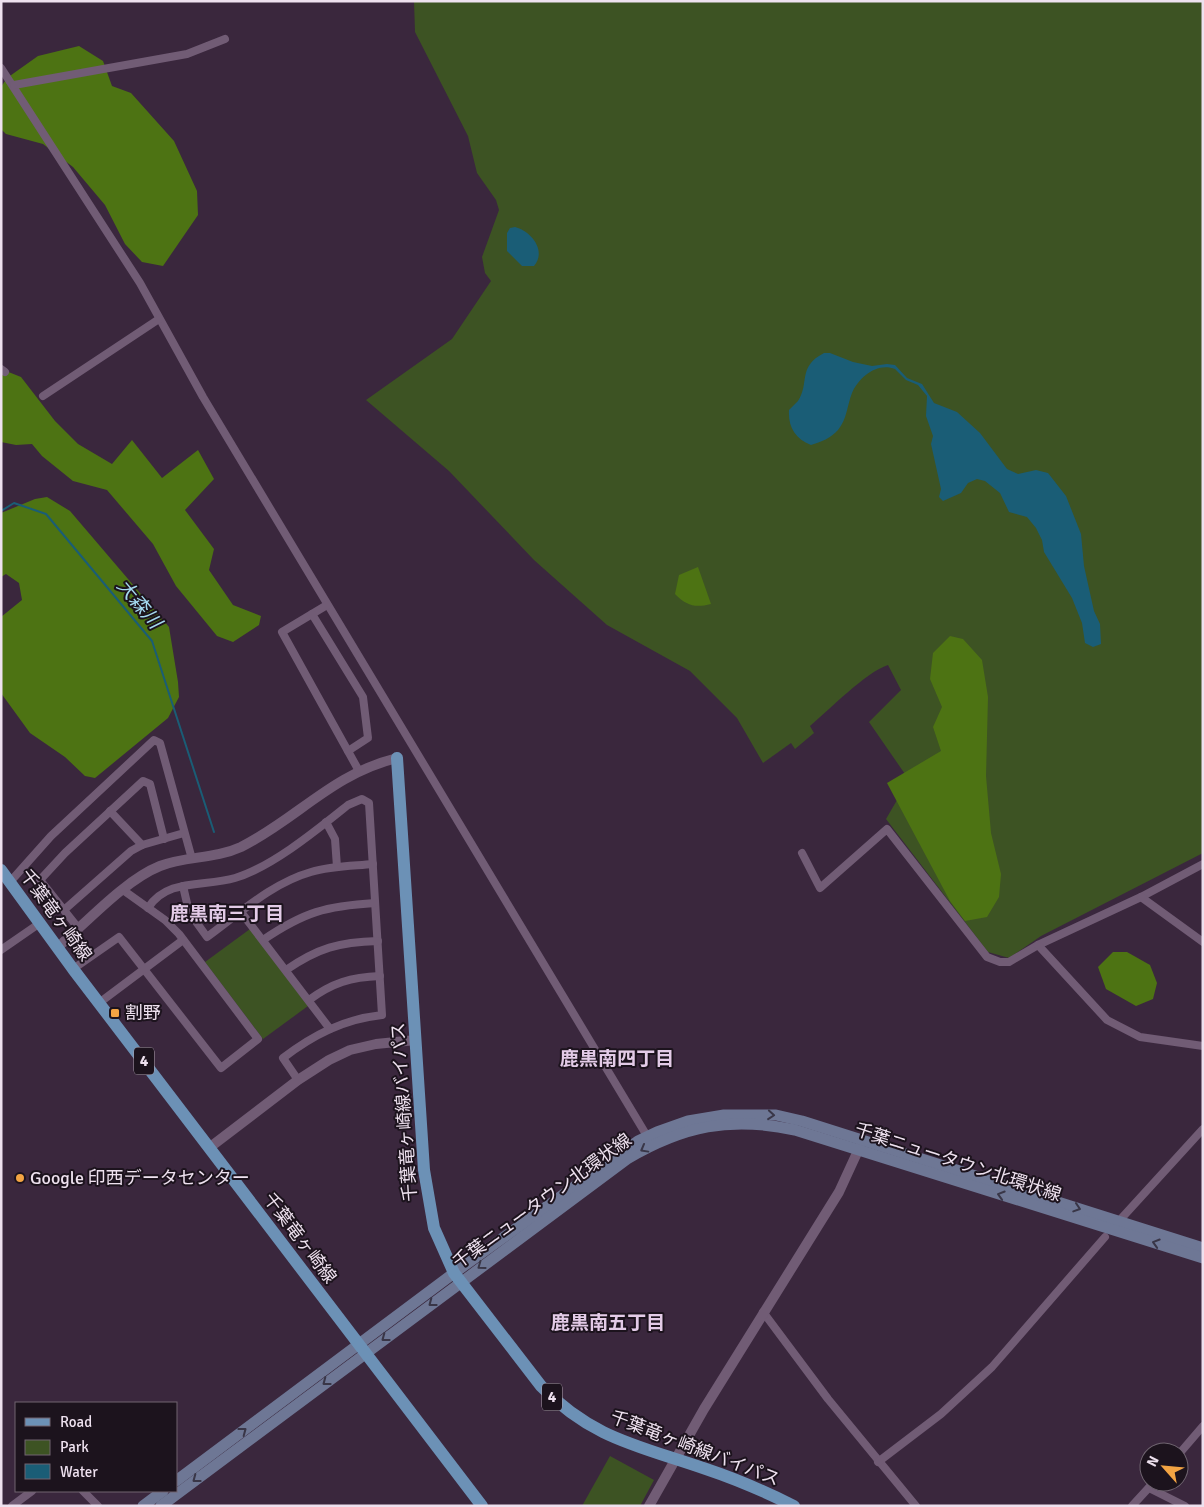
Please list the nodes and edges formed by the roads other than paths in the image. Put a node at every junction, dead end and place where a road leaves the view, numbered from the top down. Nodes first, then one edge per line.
1 (225, 39) dead end
2 (1, 68) edge
3 (14, 85) junction
4 (159, 319) junction
5 (43, 396) dead end
6 (327, 605) junction
7 (312, 614) junction
8 (348, 751) junction
9 (397, 758) joint
10 (359, 771) junction
11 (110, 811) junction
12 (326, 822) junction
13 (184, 834) junction
14 (164, 839) junction
15 (142, 845) junction
16 (802, 853) dead end
17 (192, 860) junction
18 (373, 864) junction
19 (1203, 864) edge
20 (337, 867) junction
21 (1, 870) edge
22 (10, 882) junction
23 (183, 886) junction
24 (123, 890) junction
25 (1141, 898) junction
26 (375, 902) junction
27 (148, 908) junction
28 (64, 910) junction
29 (241, 912) junction
30 (40, 923) junction
31 (79, 929) junction
32 (183, 940) junction
33 (263, 940) junction
34 (378, 941) junction
35 (1203, 942) edge
36 (1038, 945) junction
37 (58, 947) junction
38 (1, 950) edge
39 (73, 969) junction
40 (144, 969) junction
41 (286, 970) junction
42 (380, 976) junction
43 (309, 1000) junction
44 (100, 1003) junction
45 (330, 1029) junction
46 (416, 1040) junction
47 (1203, 1046) edge
48 (298, 1080) junction
49 (1203, 1129) edge
50 (647, 1136) junction
51 (861, 1145) junction
52 (209, 1148) junction
53 (1119, 1221) junction
54 (1105, 1238) dead end
55 (1203, 1248) edge
56 (1203, 1258) edge
57 (457, 1278) junction
58 (763, 1312) junction
59 (362, 1348) junction
60 (1203, 1426) edge
61 (1189, 1442) edge
62 (675, 1459) junction
63 (878, 1462) junction
64 (178, 1480) edge
65 (31, 1492) edge
66 (84, 1492) edge
67 (162, 1492) edge
68 (1145, 1492) edge
69 (1163, 1492) edge
70 (12, 1506) edge
71 (98, 1506) edge
72 (143, 1506) edge
73 (161, 1506) edge
74 (482, 1506) edge
75 (649, 1506) edge
76 (794, 1506) edge
77 (916, 1506) edge
78 (1132, 1506) edge
79 (1185, 1506) edge

1 - 3 street
2 - 3 street
3 - 4 street
4 - 5 street
4 - 6 street
6 - 7 street
6 - 50 street
7 - 8 street
7 - 8 street
8 - 10 street
9 - 10 street
9 - 46 main road, 千葉竜ヶ崎線バイパス / 4
10 - 17 street
11 - 14 street
11 - 15 street
11 - 28 street
12 - 18 street
12 - 20 street
12 - 23 street
13 - 14 street
13 - 17 street
13 - 22 street
14 - 15 street
15 - 28 street
16 - 36 street
17 - 24 street
18 - 20 street
18 - 26 street
19 - 25 street
20 - 29 street
21 - 22 main road, 千葉竜ヶ崎線 / 4
22 - 30 main road, 千葉竜ヶ崎線 / 4
23 - 27 street
23 - 29 street
24 - 27 street
24 - 31 street
25 - 35 street
25 - 36 street
26 - 33 street
26 - 34 street
27 - 32 street
28 - 31 street
29 - 33 street
30 - 37 main road, 千葉竜ヶ崎線 / 4
30 - 38 street
31 - 37 street
32 - 40 street
32 - 40 street
33 - 41 street
34 - 41 street
34 - 42 street
36 - 47 street
37 - 39 main road, 千葉竜ヶ崎線 / 4
39 - 40 street
39 - 44 main road, 千葉竜ヶ崎線 / 4
40 - 44 street
41 - 43 street
42 - 43 street
42 - 45 street
43 - 45 street
44 - 52 main road, 千葉竜ヶ崎線 / 4
45 - 48 street
46 - 48 street
46 - 57 main road, 千葉竜ヶ崎線バイパス / 4
48 - 52 street
49 - 53 street
50 -> 51 main road, 千葉ニュータウン北環状線
50 - 57 main road, 千葉ニュータウン北環状線
51 -> 53 main road, 千葉ニュータウン北環状線
56 -> 51 main road, 千葉ニュータウン北環状線
51 -> 57 main road, 千葉ニュータウン北環状線
51 - 58 street
52 - 59 main road, 千葉竜ヶ崎線 / 4
53 - 55 main road, 千葉ニュータウン北環状線
54 - 63 street
57 - 59 main road, 千葉ニュータウン北環状線
57 - 62 main road, 千葉竜ヶ崎線バイパス / 4
58 - 62 street
58 - 63 street
64 -> 59 main road, 千葉ニュータウン北環状線
59 -> 73 main road, 千葉ニュータウン北環状線
59 - 74 main road, 千葉竜ヶ崎線 / 4
60 - 61 street
62 - 75 street
62 - 76 main road, 千葉竜ヶ崎線バイパス / 4
63 - 77 street
65 - 70 street
66 - 71 street
67 - 72 main road
68 - 78 street
69 - 79 street

